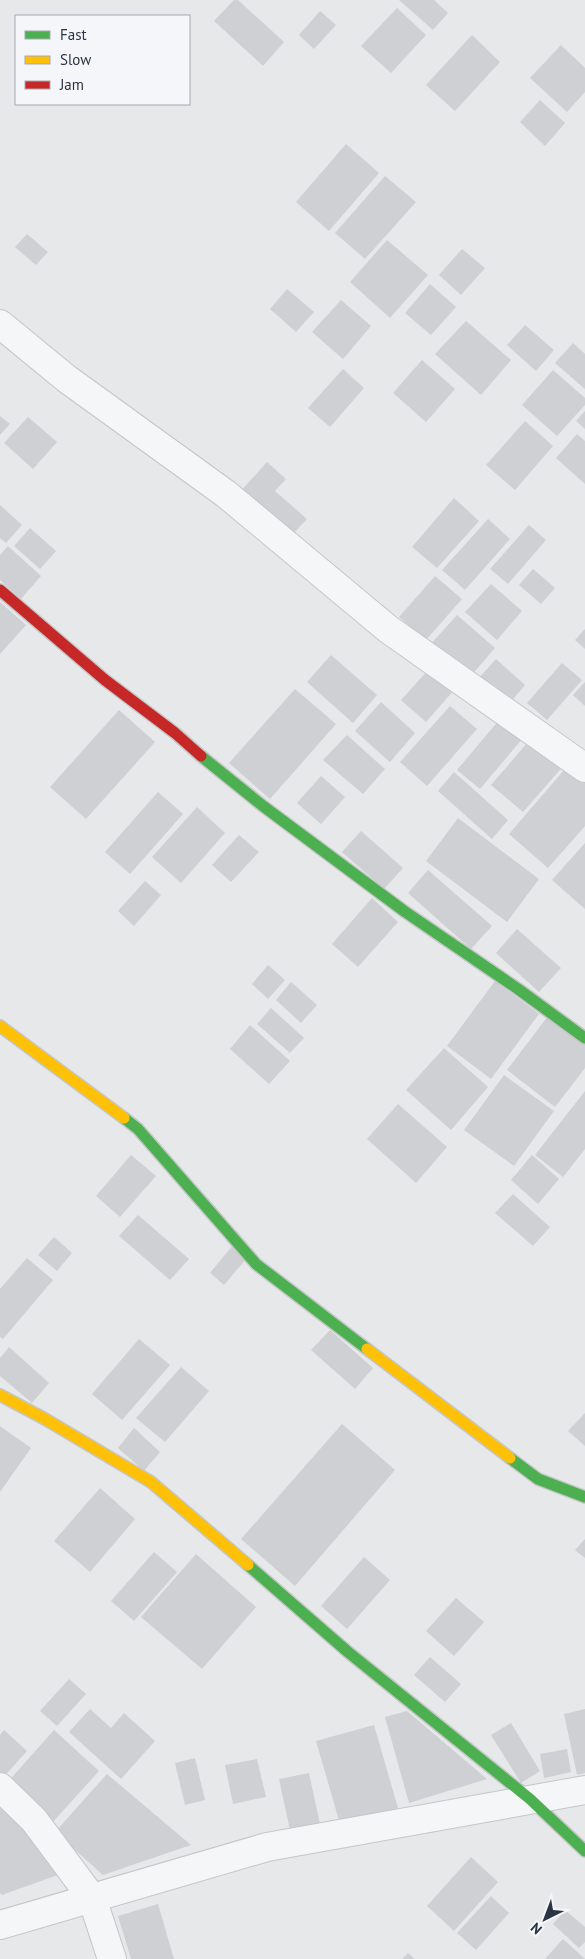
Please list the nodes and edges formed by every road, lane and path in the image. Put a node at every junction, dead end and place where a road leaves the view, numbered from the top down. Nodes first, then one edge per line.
1 (0, 324) edge
2 (0, 590) edge
3 (585, 768) edge
4 (0, 1026) edge
5 (585, 1038) edge
6 (0, 1395) edge
7 (585, 1497) edge
8 (0, 1787) edge
9 (585, 1790) edge
10 (530, 1798) junction
11 (585, 1851) edge
12 (92, 1898) junction
13 (0, 1925) edge
14 (112, 1959) edge

1 - 3 street
2 - 5 street
4 - 7 street
6 - 10 street
8 - 12 street
9 - 10 street
10 - 11 street
10 - 12 street
12 - 13 street
12 - 14 street

